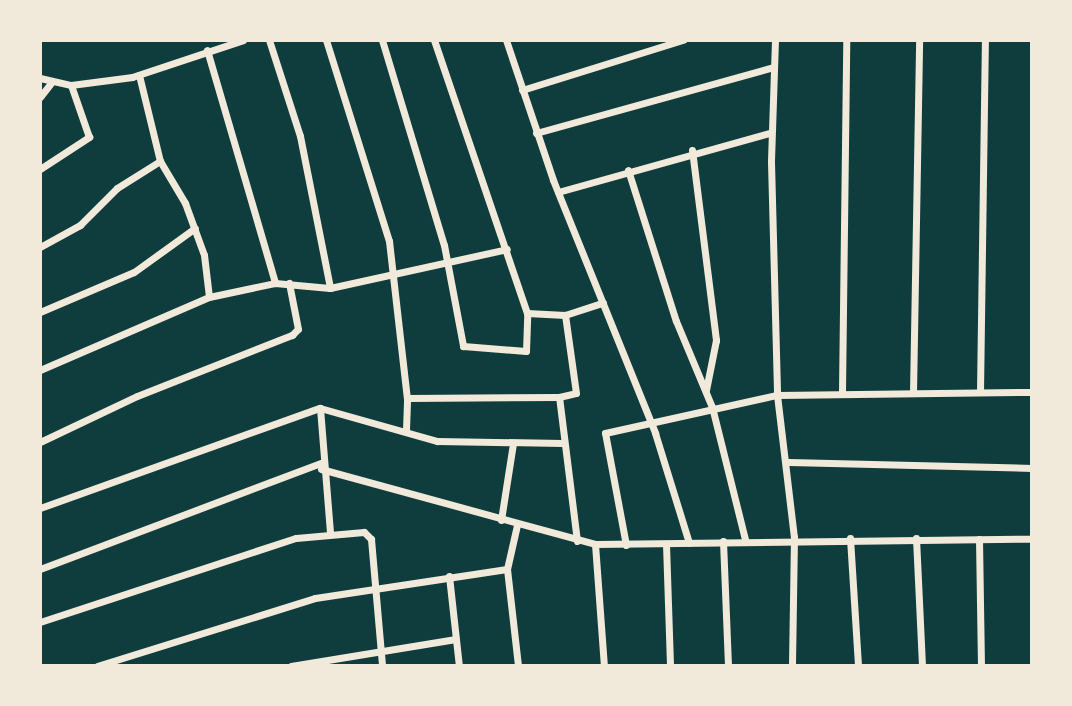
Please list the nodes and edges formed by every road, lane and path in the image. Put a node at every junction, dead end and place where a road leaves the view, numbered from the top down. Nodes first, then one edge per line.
1 (243, 40) edge
2 (269, 40) edge
3 (326, 40) edge
4 (382, 40) edge
5 (434, 40) edge
6 (506, 40) edge
7 (683, 40) edge
8 (775, 40) edge
9 (846, 40) edge
10 (919, 40) edge
11 (985, 40) edge
12 (208, 50) junction
13 (774, 67) junction
14 (139, 75) junction
15 (40, 79) edge
16 (51, 83) junction
17 (71, 85) junction
18 (523, 90) junction
19 (40, 97) edge
20 (536, 132) junction
21 (770, 133) junction
22 (692, 150) junction
23 (160, 161) junction
24 (40, 169) edge
25 (628, 170) junction
26 (558, 192) junction
27 (195, 228) junction
28 (40, 247) edge
29 (507, 249) junction
30 (448, 264) junction
31 (396, 276) junction
32 (289, 283) junction
33 (275, 284) junction
34 (330, 288) junction
35 (209, 297) junction
36 (603, 303) junction
37 (40, 312) edge
38 (527, 313) junction
39 (565, 315) junction
40 (40, 370) edge
41 (706, 390) junction
42 (842, 392) junction
43 (980, 392) junction
44 (913, 393) junction
45 (1032, 393) edge
46 (777, 395) junction
47 (559, 397) junction
48 (407, 398) junction
49 (712, 407) junction
50 (320, 408) junction
51 (650, 422) junction
52 (406, 430) junction
53 (40, 442) edge
54 (513, 443) junction
55 (562, 443) junction
56 (789, 463) junction
57 (321, 466) junction
58 (1032, 468) edge
59 (40, 508) edge
60 (501, 520) junction
61 (517, 525) junction
62 (330, 532) junction
63 (794, 537) junction
64 (916, 537) junction
65 (850, 538) junction
66 (746, 539) junction
67 (979, 539) junction
68 (1032, 539) edge
69 (577, 541) junction
70 (723, 541) junction
71 (689, 543) junction
72 (595, 544) junction
73 (666, 544) junction
74 (626, 545) junction
75 (40, 569) edge
76 (507, 569) junction
77 (449, 576) junction
78 (375, 586) junction
79 (40, 622) edge
80 (456, 639) junction
81 (381, 649) junction
82 (97, 666) edge
83 (291, 666) edge
84 (382, 666) edge
85 (459, 666) edge
86 (518, 666) edge
87 (604, 666) edge
88 (670, 666) edge
89 (728, 666) edge
90 (792, 666) edge
91 (858, 666) edge
92 (922, 666) edge
93 (981, 666) edge

1 - 12 street
2 - 34 street
3 - 31 street
4 - 30 street
5 - 29 street
6 - 18 street
7 - 18 street
8 - 13 street
9 - 42 street
10 - 44 street
11 - 43 street
12 - 14 street
12 - 33 street
13 - 20 street
13 - 21 street
14 - 17 street
14 - 23 street
15 - 16 street
16 - 17 street
16 - 19 street
17 - 24 street
18 - 20 street
20 - 26 street
21 - 22 street
21 - 46 street
22 - 25 street
22 - 41 street
23 - 27 street
23 - 28 street
25 - 26 street
25 - 41 street
26 - 36 street
27 - 35 street
27 - 37 street
29 - 30 street
29 - 38 street
30 - 31 street
30 - 38 street
31 - 34 street
31 - 48 street
32 - 33 street
32 - 34 street
32 - 53 street
33 - 35 street
35 - 40 street
36 - 39 street
36 - 51 street
38 - 39 street
39 - 47 street
41 - 49 street
42 - 44 street
42 - 46 street
43 - 44 street
43 - 45 street
46 - 49 street
46 - 56 street
47 - 48 street
47 - 55 street
48 - 52 street
49 - 51 street
49 - 66 street
50 - 52 street
50 - 57 street
50 - 59 street
51 - 71 street
51 - 74 street
52 - 54 street
54 - 55 street
54 - 60 street
55 - 69 street
56 - 58 street
56 - 63 street
57 - 60 street
57 - 62 street
57 - 75 street
60 - 61 street
61 - 69 street
61 - 76 street
62 - 78 street
62 - 79 street
63 - 65 street
63 - 66 street
63 - 90 street
64 - 65 street
64 - 67 street
64 - 92 street
65 - 91 street
66 - 70 street
67 - 68 street
67 - 93 street
69 - 72 street
70 - 71 street
70 - 89 street
71 - 73 street
72 - 74 street
72 - 87 street
73 - 74 street
73 - 88 street
76 - 77 street
76 - 86 street
77 - 78 street
77 - 80 street
78 - 81 street
78 - 82 street
80 - 81 street
80 - 85 street
81 - 83 street
81 - 84 street

